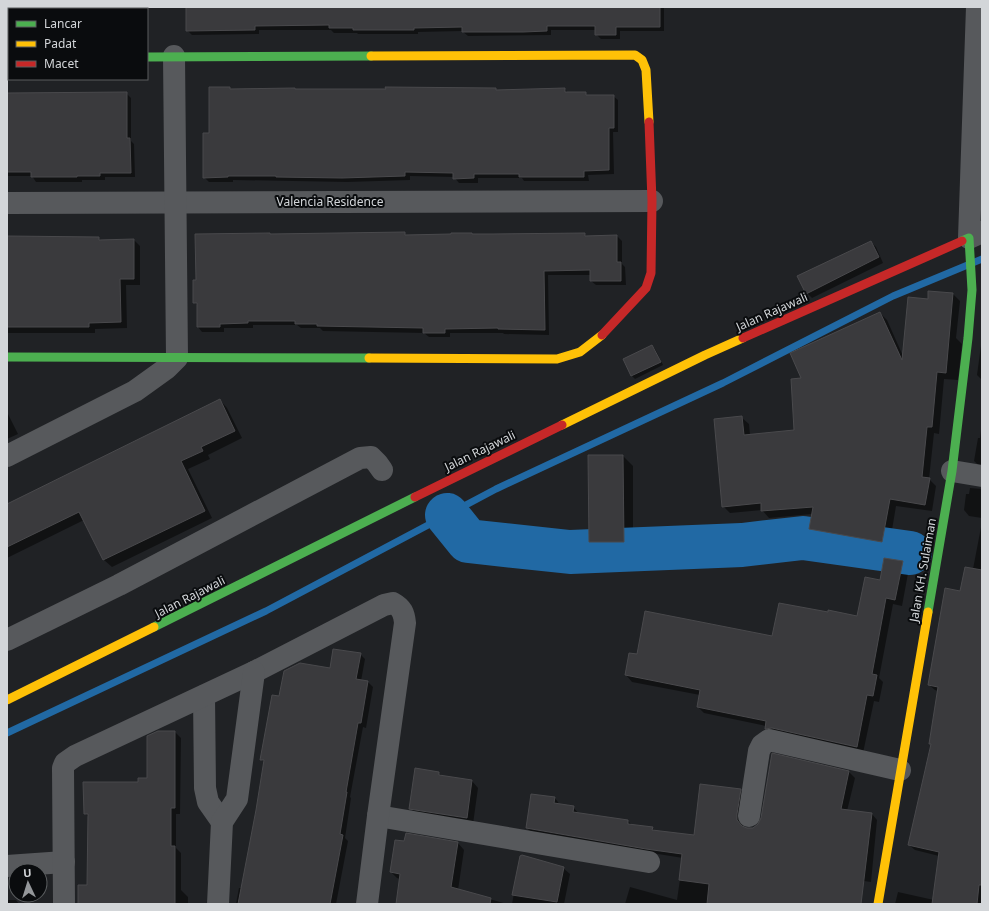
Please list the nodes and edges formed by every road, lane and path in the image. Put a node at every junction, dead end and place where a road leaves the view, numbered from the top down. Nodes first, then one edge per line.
1 (977, 7) edge
2 (174, 56) junction
3 (148, 57) edge
4 (652, 201) junction
5 (175, 202) junction
6 (7, 203) edge
7 (974, 243) edge
8 (7, 357) edge
9 (177, 358) junction
10 (7, 456) edge
11 (382, 470) dead end
12 (952, 471) junction
13 (982, 476) edge
14 (7, 640) edge
15 (254, 672) junction
16 (204, 696) junction
17 (7, 700) edge
18 (900, 770) junction
19 (378, 816) junction
20 (749, 816) dead end
21 (222, 822) junction
22 (64, 862) junction
23 (649, 862) dead end
24 (7, 866) edge
25 (64, 904) edge
26 (218, 904) edge
27 (367, 904) edge
28 (878, 904) edge

1 - 7 street
2 - 3 street
2 - 4 street
2 - 5 street
4 - 5 street, Valencia Residence
4 - 9 street
5 - 6 street, Valencia Residence
5 - 9 street
7 - 12 street, Jalan KH. Sulaiman
7 - 17 street, Jalan Rajawali
8 - 9 street
9 - 10 street
11 - 14 street
12 - 13 street
12 - 18 street, Jalan KH. Sulaiman
15 - 16 street
15 - 19 street
15 - 21 street
16 - 21 street
16 - 22 street
18 - 20 street
18 - 28 street, Jalan KH. Sulaiman
19 - 23 street
19 - 27 street
21 - 26 street
22 - 24 street
22 - 25 street

